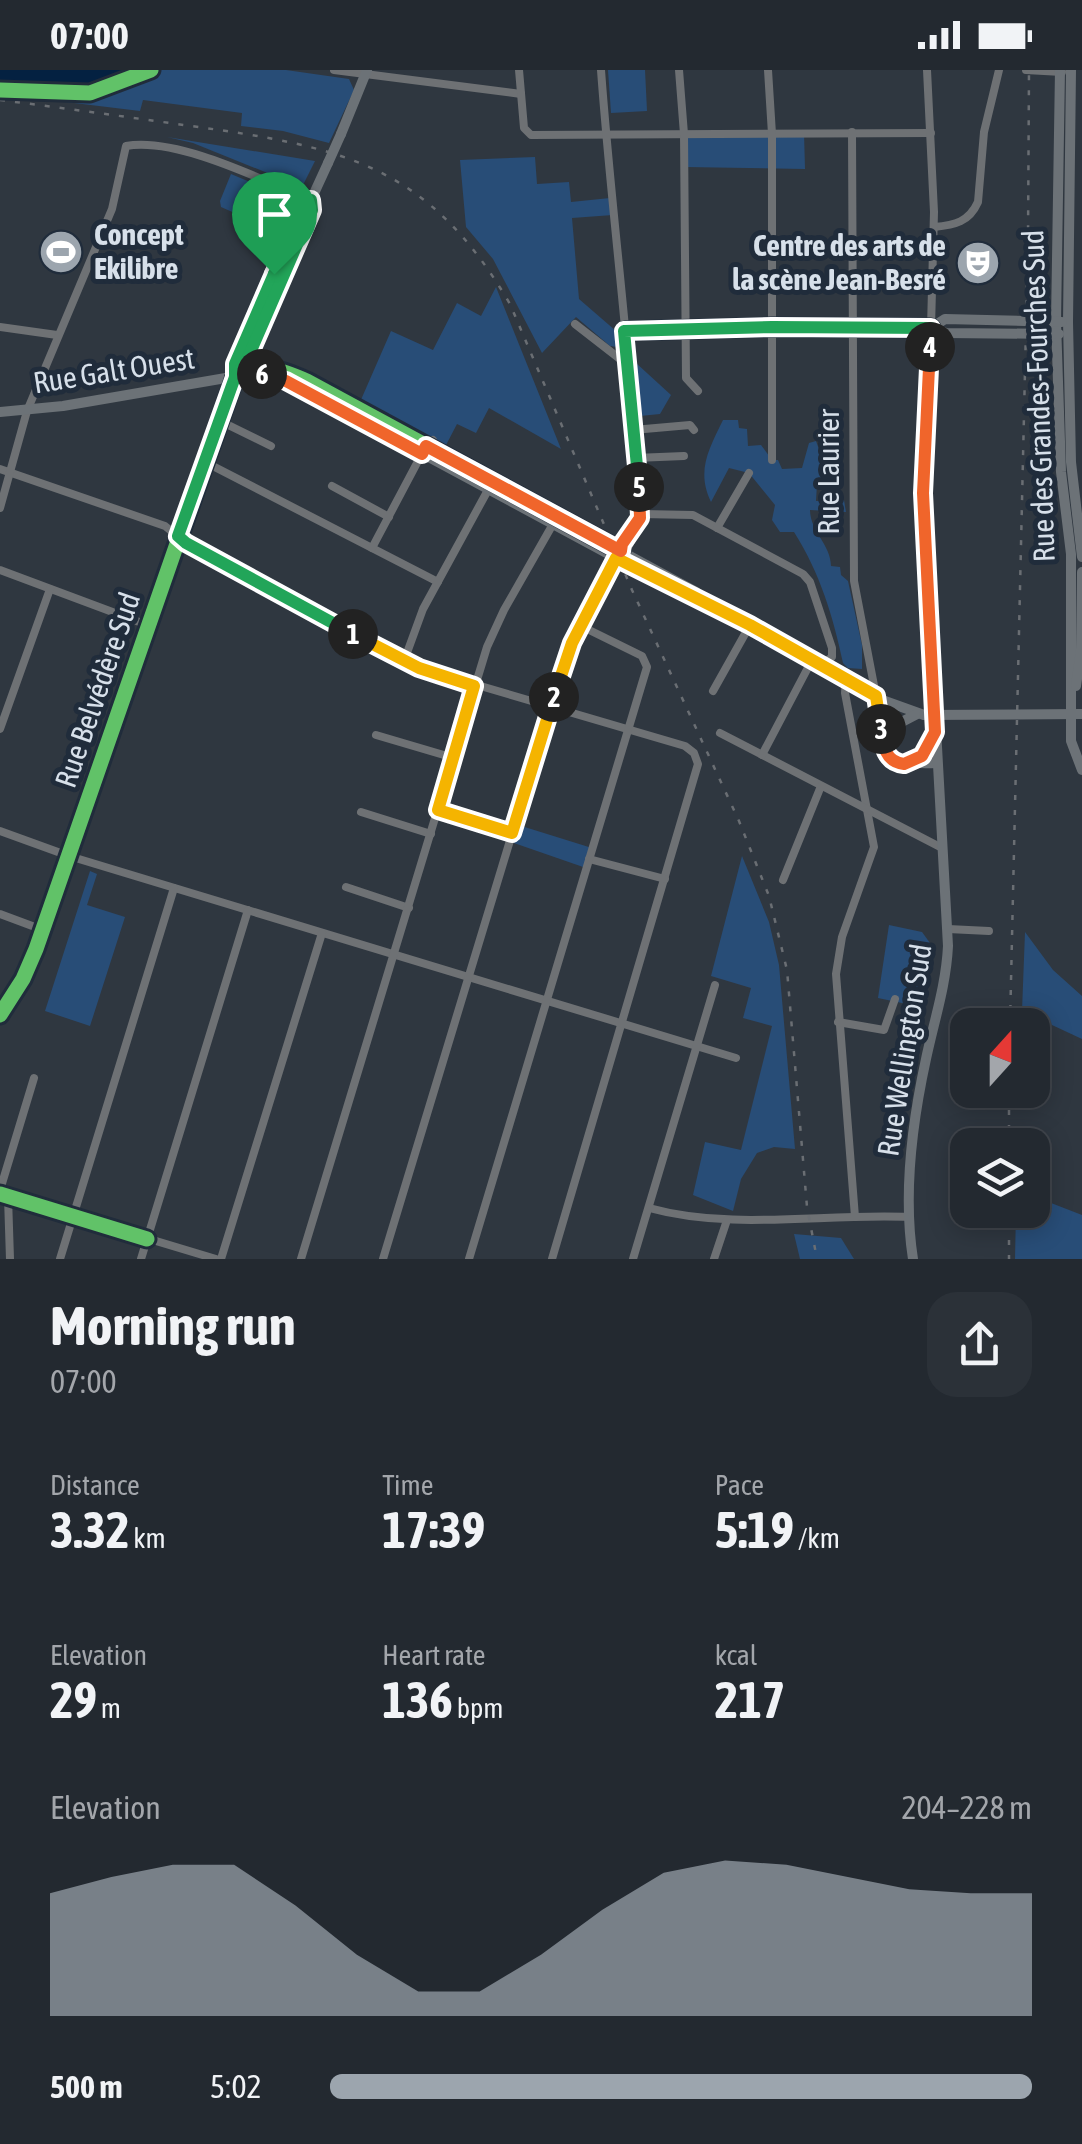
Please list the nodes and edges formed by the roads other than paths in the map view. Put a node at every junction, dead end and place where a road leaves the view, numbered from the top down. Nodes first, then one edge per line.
1 (334, 70) edge
2 (519, 70) edge
3 (601, 70) edge
4 (678, 70) edge
5 (768, 70) edge
6 (927, 70) edge
7 (999, 70) edge
8 (1026, 70) edge
9 (1067, 70) edge
10 (366, 73) edge
11 (521, 94) junction
12 (852, 132) junction
13 (930, 133) junction
14 (606, 134) junction
15 (684, 134) junction
16 (772, 134) junction
17 (311, 200) junction
18 (934, 227) junction
19 (576, 324) dead end
20 (0, 326) edge
21 (853, 326) junction
22 (772, 327) junction
23 (685, 328) junction
24 (931, 328) junction
25 (1062, 328) junction
26 (624, 331) junction
27 (56, 335) junction
28 (629, 366) junction
29 (235, 377) junction
30 (698, 392) dead end
31 (27, 411) junction
32 (0, 412) edge
33 (218, 420) junction
34 (633, 430) junction
35 (694, 430) dead end
36 (271, 446) dead end
37 (427, 447) junction
38 (684, 456) dead end
39 (635, 458) junction
40 (772, 460) dead end
41 (203, 461) junction
42 (0, 469) edge
43 (12, 473) junction
44 (749, 473) dead end
45 (332, 486) dead end
46 (488, 490) junction
47 (0, 508) edge
48 (389, 517) junction
49 (640, 518) junction
50 (553, 524) junction
51 (717, 528) junction
52 (178, 536) junction
53 (372, 548) junction
54 (619, 554) junction
55 (1082, 556) edge
56 (0, 570) edge
57 (1082, 572) edge
58 (438, 582) junction
59 (50, 589) junction
60 (750, 625) junction
61 (150, 626) junction
62 (580, 626) junction
63 (1079, 645) edge
64 (404, 661) junction
65 (817, 662) junction
66 (846, 679) junction
67 (474, 686) junction
68 (713, 691) dead end
69 (876, 696) junction
70 (551, 707) junction
71 (920, 714) junction
72 (1077, 717) edge
73 (0, 729) edge
74 (628, 730) junction
75 (935, 732) junction
76 (720, 733) dead end
77 (376, 735) dead end
78 (883, 744) junction
79 (762, 755) junction
80 (454, 758) junction
81 (936, 763) junction
82 (904, 764) junction
83 (1082, 770) edge
84 (821, 786) junction
85 (438, 810) junction
86 (865, 810) junction
87 (361, 812) dead end
88 (0, 831) edge
89 (512, 833) junction
90 (431, 834) junction
91 (943, 849) junction
92 (70, 856) junction
93 (589, 859) junction
94 (665, 879) junction
95 (784, 880) dead end
96 (174, 888) junction
97 (346, 888) dead end
98 (409, 908) junction
99 (248, 910) junction
100 (0, 914) edge
101 (948, 929) junction
102 (43, 930) junction
103 (989, 931) dead end
104 (322, 933) junction
105 (395, 955) junction
106 (471, 978) junction
107 (715, 985) dead end
108 (0, 995) edge
109 (894, 998) dead end
110 (12, 999) junction
111 (546, 1000) junction
112 (0, 1015) edge
113 (838, 1022) junction
114 (622, 1023) junction
115 (697, 1046) junction
116 (736, 1058) dead end
117 (34, 1078) dead end
118 (3, 1194) edge
119 (648, 1208) junction
120 (72, 1216) junction
121 (855, 1217) junction
122 (910, 1217) junction
123 (726, 1220) junction
124 (147, 1240) junction
125 (10, 1259) edge
126 (60, 1259) edge
127 (141, 1259) edge
128 (218, 1259) edge
129 (301, 1259) edge
130 (382, 1259) edge
131 (468, 1259) edge
132 (552, 1259) edge
133 (634, 1259) edge
134 (714, 1259) edge
135 (913, 1259) edge

1 - 10 street
2 - 11 street
3 - 14 street
4 - 15 street
5 - 16 street
6 - 13 street, Rue Wellington Sud
7 - 18 street
8 - 9 street
9 - 25 main road, Rue des Grandes-Fourches Sud
10 - 11 street
10 - 17 main road, Rue Belvédère Sud, bridge
11 - 14 street
12 - 13 street
12 - 16 street
12 - 21 street, Rue Laurier
13 - 18 street, Rue Wellington Sud
14 - 15 street
14 - 26 street
15 - 16 street
15 - 23 street
16 - 22 street
17 - 27 street
17 - 29 main road, Rue Belvédère Sud
18 - 24 street, Rue Wellington Sud
19 - 28 street
20 - 27 street
21 - 22 street
21 - 24 street
21 - 69 street, Rue Laurier
22 - 23 street
22 - 40 street
23 - 26 street
23 - 30 street
24 - 25 main road
24 - 75 main road, Rue Wellington Sud
25 - 55 main road, Rue des Grandes-Fourches Sud
25 - 63 main road, Rue des Grandes-Fourches Sud
26 - 28 street
27 - 31 street
28 - 34 street
29 - 31 main road, Rue Galt Ouest
29 - 33 street, Rue Belvédère Sud
29 - 37 main road, Rue Galt Ouest
31 - 32 main road, Rue Galt Ouest
31 - 43 street
33 - 36 street
33 - 41 street, Rue Belvédère Sud
34 - 35 street
34 - 39 street
37 - 46 main road, Rue Galt Ouest
37 - 48 street
37 - 54 main road, Rue Galt Ouest
38 - 39 street
39 - 49 street
41 - 52 street, Rue Belvédère Sud
41 - 53 street
42 - 43 street
43 - 47 street
43 - 52 street
44 - 51 street
45 - 48 street
46 - 50 main road, Rue Galt Ouest
46 - 58 street
48 - 53 street
49 - 51 street
49 - 54 street
50 - 54 main road, Rue Galt Ouest
50 - 67 street
51 - 65 street
52 - 61 street, Rue Belvédère Sud
52 - 64 street
53 - 58 street
54 - 60 main road, Rue Galt Ouest
54 - 62 street
56 - 59 street
57 - 63 main road, Rue des Grandes-Fourches Sud
58 - 64 street
59 - 61 street
59 - 73 street
60 - 65 main road, Rue Galt Ouest
60 - 68 street
61 - 92 street, Rue Belvédère Sud
62 - 70 street
62 - 74 street
63 - 72 main road, Rue des Grandes-Fourches Sud
64 - 67 street
65 - 66 main road, Rue Galt Ouest
65 - 79 street
66 - 69 main road, Rue Galt Ouest
66 - 86 street
67 - 70 street
67 - 80 street
69 - 71 main road, Rue Galt Ouest
69 - 78 main road, Rue Laurier
70 - 74 street
70 - 89 street
71 - 72 main road, Rue Galt Ouest, bridge
71 - 78 main road
72 - 83 main road, Rue des Grandes-Fourches Sud
74 - 93 street
74 - 94 street
75 - 81 main road, Rue Wellington Sud
75 - 82 main road
76 - 79 street
77 - 80 street
78 - 82 main road
79 - 84 street
80 - 85 street
81 - 82 main road
81 - 91 main road, Rue Wellington Sud
84 - 86 street
84 - 95 street
85 - 89 street
85 - 90 street
86 - 91 street
86 - 113 street
87 - 90 street
88 - 92 street
89 - 106 street
90 - 98 street
91 - 101 main road, Rue Wellington Sud
92 - 96 street
92 - 102 street, Rue Belvédère Sud
93 - 94 street
93 - 111 street
94 - 114 street
96 - 99 street
96 - 120 street
97 - 98 street
98 - 105 street
99 - 104 street
99 - 124 street
100 - 102 street
101 - 103 street
101 - 122 main road, Rue Wellington Sud
102 - 110 street, Rue Belvédère Sud
104 - 105 street
104 - 128 street
105 - 106 street
105 - 129 street
106 - 111 street
106 - 130 street
107 - 115 street
108 - 110 street
109 - 113 street
110 - 112 street, Rue Belvédère Sud
111 - 114 street
111 - 131 street
113 - 121 street
114 - 115 street
114 - 132 street
115 - 116 street
115 - 119 street
117 - 118 street
118 - 120 street
118 - 125 street
119 - 123 street
119 - 133 street
120 - 124 street
120 - 126 street
121 - 122 street
121 - 123 street
122 - 135 main road, Rue Wellington Sud
123 - 134 street
124 - 127 street
124 - 128 street

